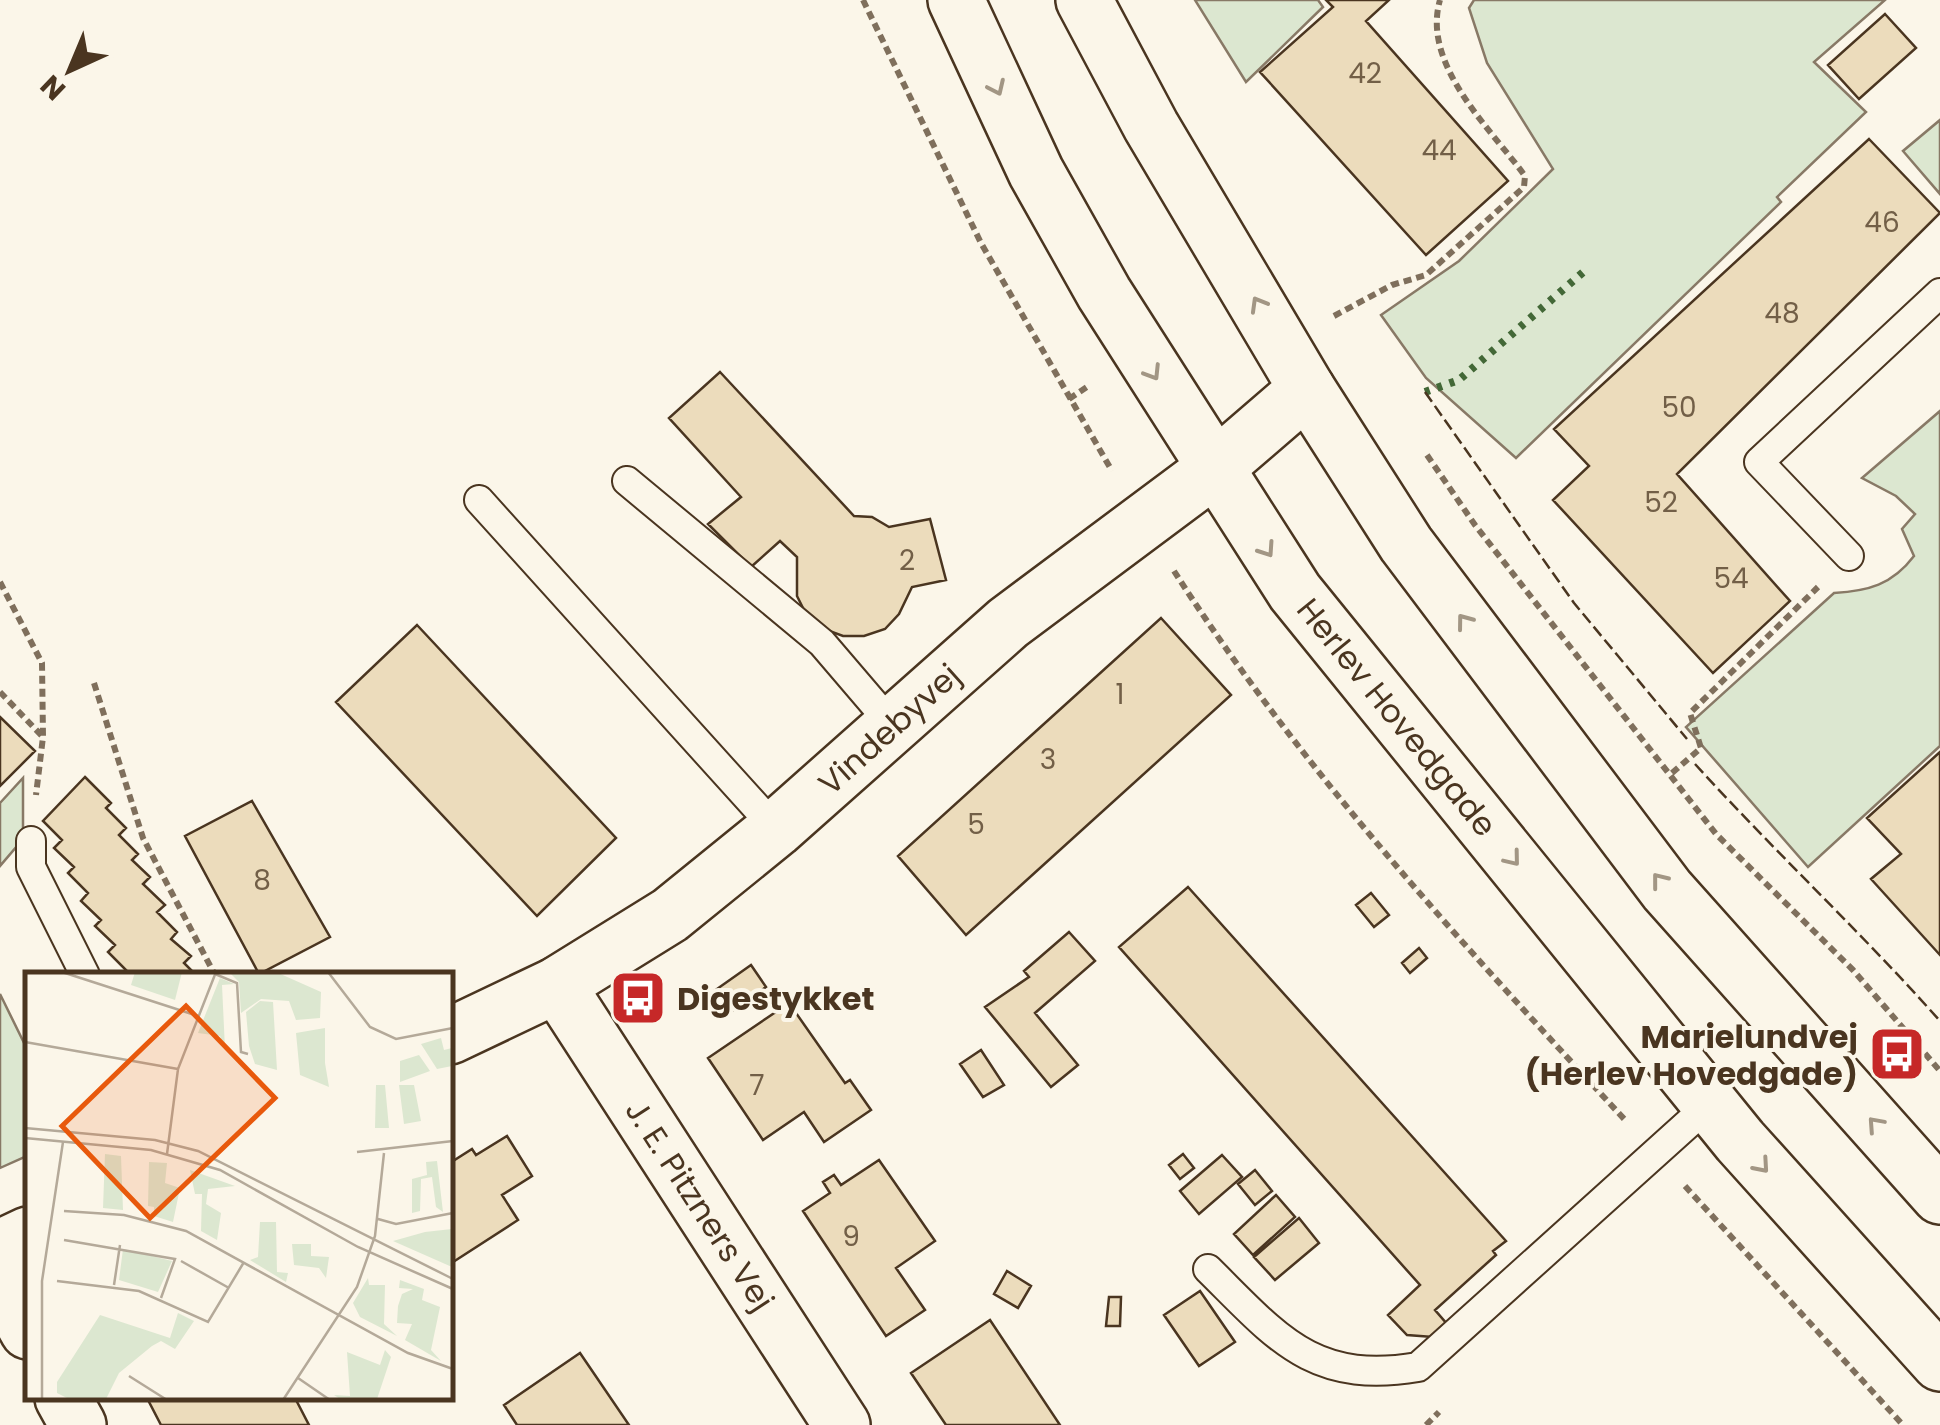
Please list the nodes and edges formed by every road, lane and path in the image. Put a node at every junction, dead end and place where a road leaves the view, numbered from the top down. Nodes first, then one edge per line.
1 (956, 0) edge
2 (1084, 0) edge
3 (1440, 0) edge
4 (1940, 294) edge
5 (1324, 300) dead end
6 (1334, 316) junction
7 (1341, 328) dead end
8 (1306, 389) junction
9 (1420, 446) dead end
10 (1212, 470) junction
11 (626, 481) dead end
12 (480, 500) dead end
13 (1850, 556) joint
14 (0, 582) edge
15 (94, 683) dead end
16 (0, 692) edge
17 (892, 726) junction
18 (43, 737) junction
19 (1672, 773) junction
20 (776, 829) junction
21 (31, 840) joint
22 (83, 972) edge
23 (213, 972) edge
24 (557, 985) junction
25 (452, 1035) edge
26 (1940, 1071) edge
27 (1711, 1103) junction
28 (1940, 1196) edge
29 (25, 1236) edge
30 (0, 1248) edge
31 (1208, 1269) dead end
32 (0, 1280) edge
33 (25, 1326) edge
34 (1940, 1363) edge
35 (64, 1400) edge
36 (78, 1425) edge
37 (842, 1425) edge

1 -> 10 main road, Herlev Hovedgade
8 -> 2 main road
3 - 6 path
4 - 13 lane
5 - 6 path
6 - 7 path
8 - 10 main road, Vindebyvej
28 -> 8 main road
9 - 19 path
10 - 17 main road, Vindebyvej
10 -> 27 main road, Herlev Hovedgade
11 - 17 lane
12 - 20 lane
13 - 19 path
14 - 18 path
15 - 23 path
16 - 18 path
17 - 20 main road, Vindebyvej
18 - 21 path
19 - 26 path
20 - 24 main road, Vindebyvej
21 - 22 lane
24 - 25 main road, Vindebyvej
24 - 37 main road, J. E. Pitzners Vej
27 - 31 lane
27 -> 34 main road, Herlev Hovedgade
29 - 30 main road
32 - 33 main road
35 - 36 main road

